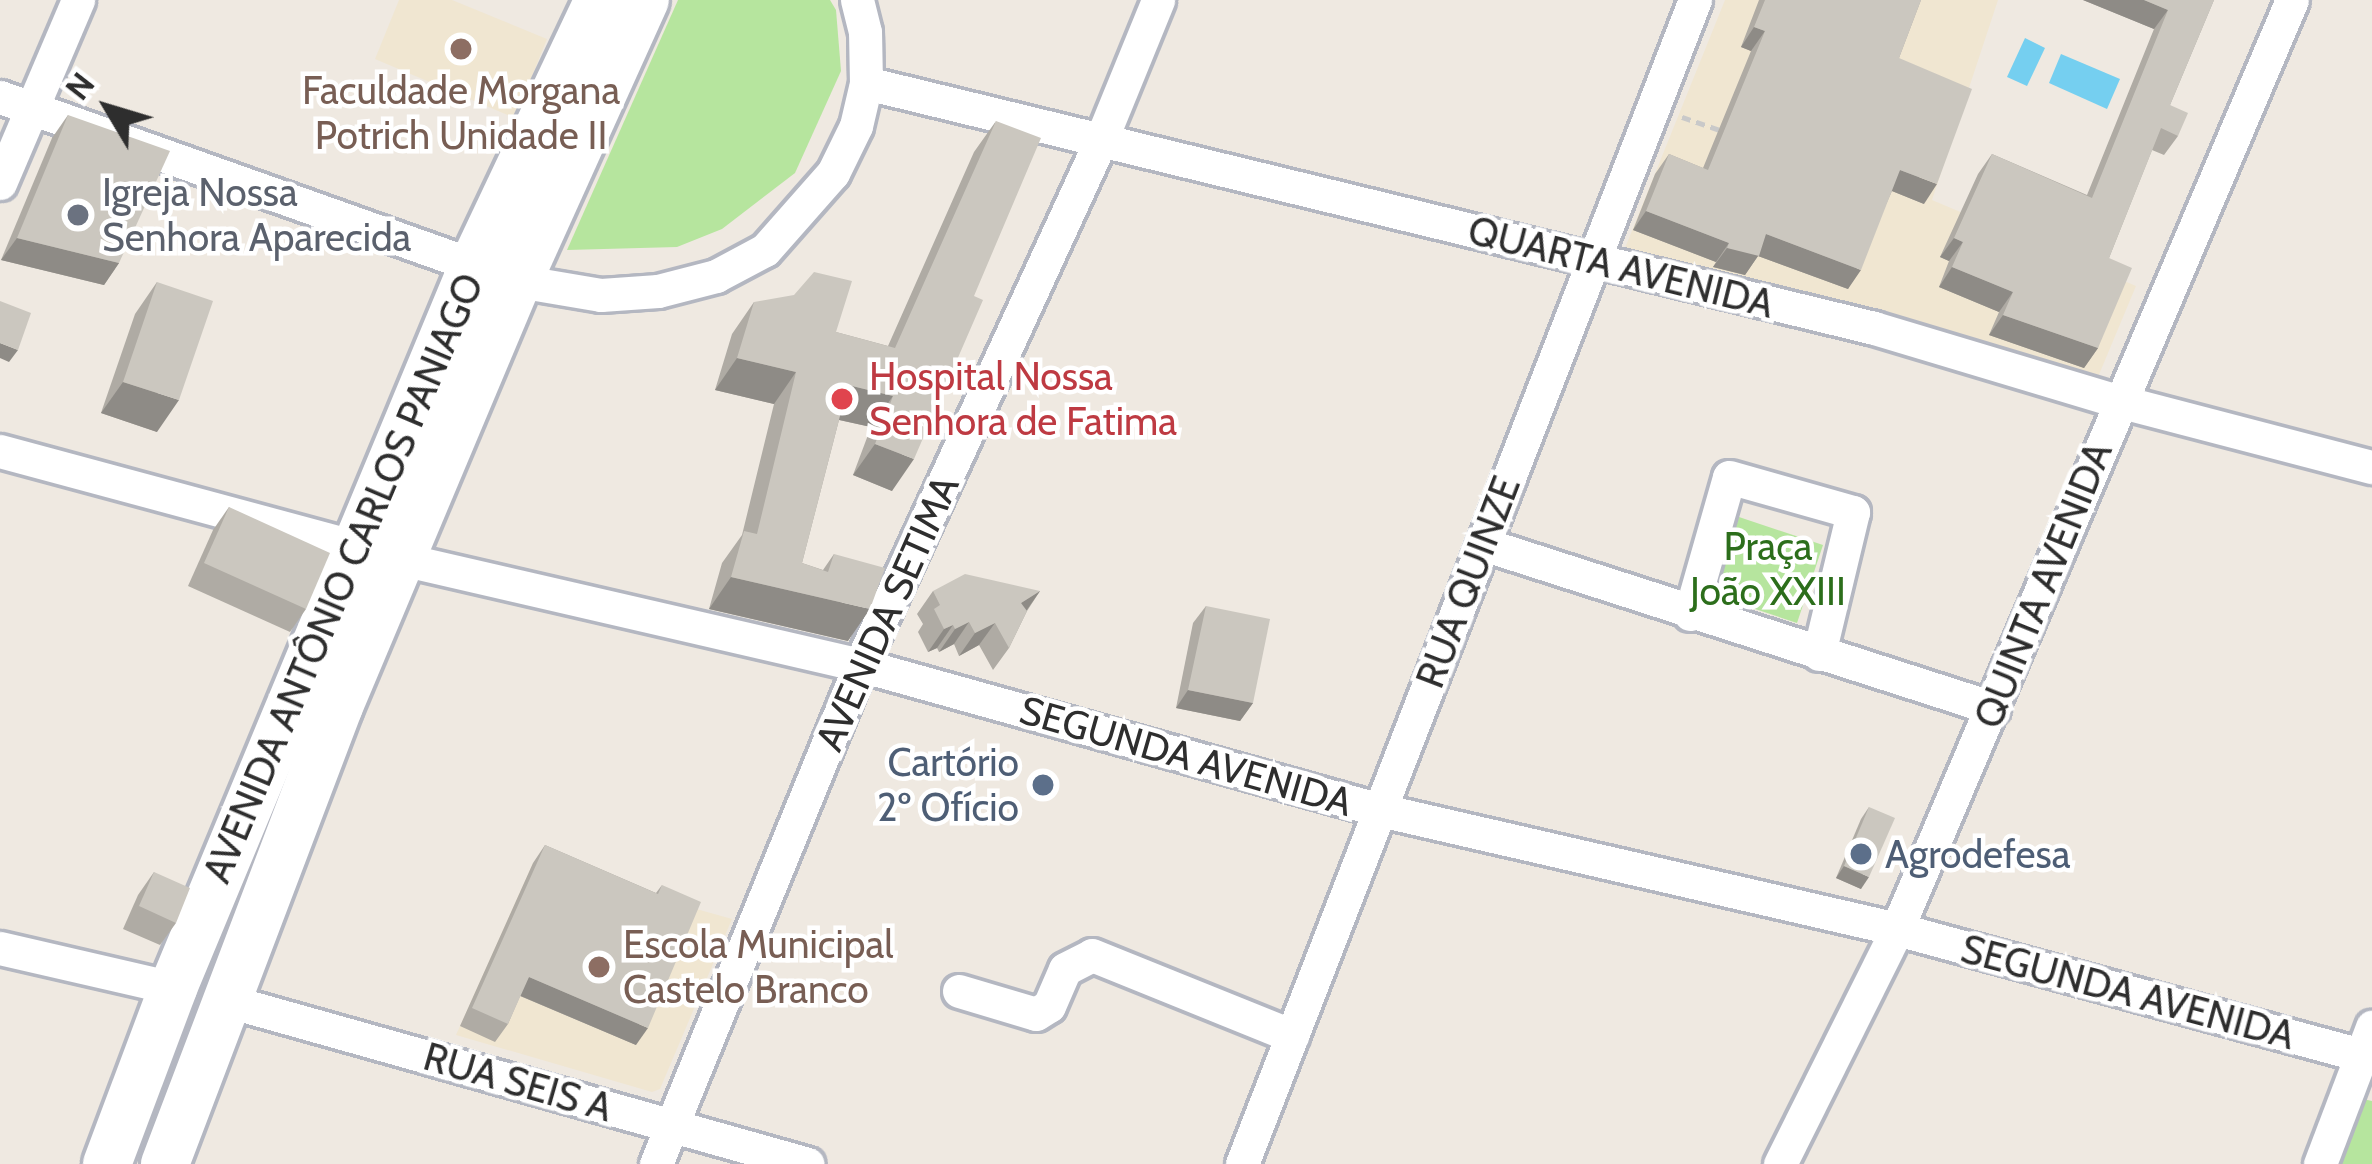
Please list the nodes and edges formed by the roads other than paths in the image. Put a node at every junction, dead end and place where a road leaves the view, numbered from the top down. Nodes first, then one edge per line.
1 (78, 0) edge
2 (598, 0) edge
3 (645, 0) edge
4 (857, 0) edge
5 (1158, 0) edge
6 (1695, 0) edge
7 (2292, 0) edge
8 (866, 82) junction
9 (0, 97) edge
10 (33, 109) junction
11 (1101, 140) junction
12 (0, 183) edge
13 (1594, 261) junction
14 (496, 273) junction
15 (2118, 401) junction
16 (0, 451) edge
17 (2372, 467) edge
18 (1483, 544) junction
19 (379, 552) junction
20 (1690, 614) junction
21 (1819, 654) junction
22 (860, 665) junction
23 (317, 698) junction
24 (1993, 708) junction
25 (1380, 810) junction
26 (1897, 929) junction
27 (0, 948) edge
28 (172, 988) junction
29 (959, 991) dead end
30 (228, 1000) junction
31 (1292, 1036) junction
32 (2369, 1047) edge
33 (672, 1125) junction
34 (107, 1164) edge
35 (165, 1164) edge
36 (656, 1164) edge
37 (808, 1164) edge
38 (1242, 1164) edge
39 (1780, 1164) edge
40 (2320, 1164) edge

1 - 10 street
2 - 14 main road, AVENIDA ANTÔNIO CARLOS PANIAGO
3 - 14 main road, AVENIDA ANTÔNIO CARLOS PANIAGO
4 - 8 street
5 - 11 street, AVENIDA SETIMA
6 - 13 street, RUA QUINZE
7 - 15 street, QUINTA AVENIDA
8 - 11 street, QUARTA AVENIDA
8 - 14 street
9 - 10 street
10 - 12 street
10 - 14 street
11 - 13 street, QUARTA AVENIDA
11 - 22 street, AVENIDA SETIMA
13 - 15 street, QUARTA AVENIDA
13 - 18 street, RUA QUINZE
14 - 19 main road, AVENIDA ANTÔNIO CARLOS PANIAGO
15 - 17 street, QUARTA AVENIDA
15 - 24 street, QUINTA AVENIDA
16 - 19 street, SEGUNDA AVENIDA
18 - 20 street
18 - 25 street, RUA QUINZE
19 - 22 street, SEGUNDA AVENIDA
19 - 23 main road, AVENIDA ANTÔNIO CARLOS PANIAGO
20 - 21 street
20 - 21 street
21 - 24 street
22 - 25 street, SEGUNDA AVENIDA
22 - 33 street, AVENIDA SETIMA
23 - 28 main road, AVENIDA ANTÔNIO CARLOS PANIAGO
23 - 30 main road, AVENIDA ANTÔNIO CARLOS PANIAGO
24 - 26 street, QUINTA AVENIDA
25 - 26 street, SEGUNDA AVENIDA
25 - 31 street, RUA QUINZE
26 - 32 street, SEGUNDA AVENIDA
26 - 39 street, QUINTA AVENIDA
27 - 28 street
28 - 30 street
28 - 34 main road, AVENIDA ANTÔNIO CARLOS PANIAGO
29 - 31 street
30 - 33 street, RUA SEIS A
30 - 35 main road, AVENIDA ANTÔNIO CARLOS PANIAGO
31 - 38 street, RUA QUINZE
32 - 40 street
33 - 36 street, AVENIDA SETIMA
33 - 37 street, RUA SEIS A

